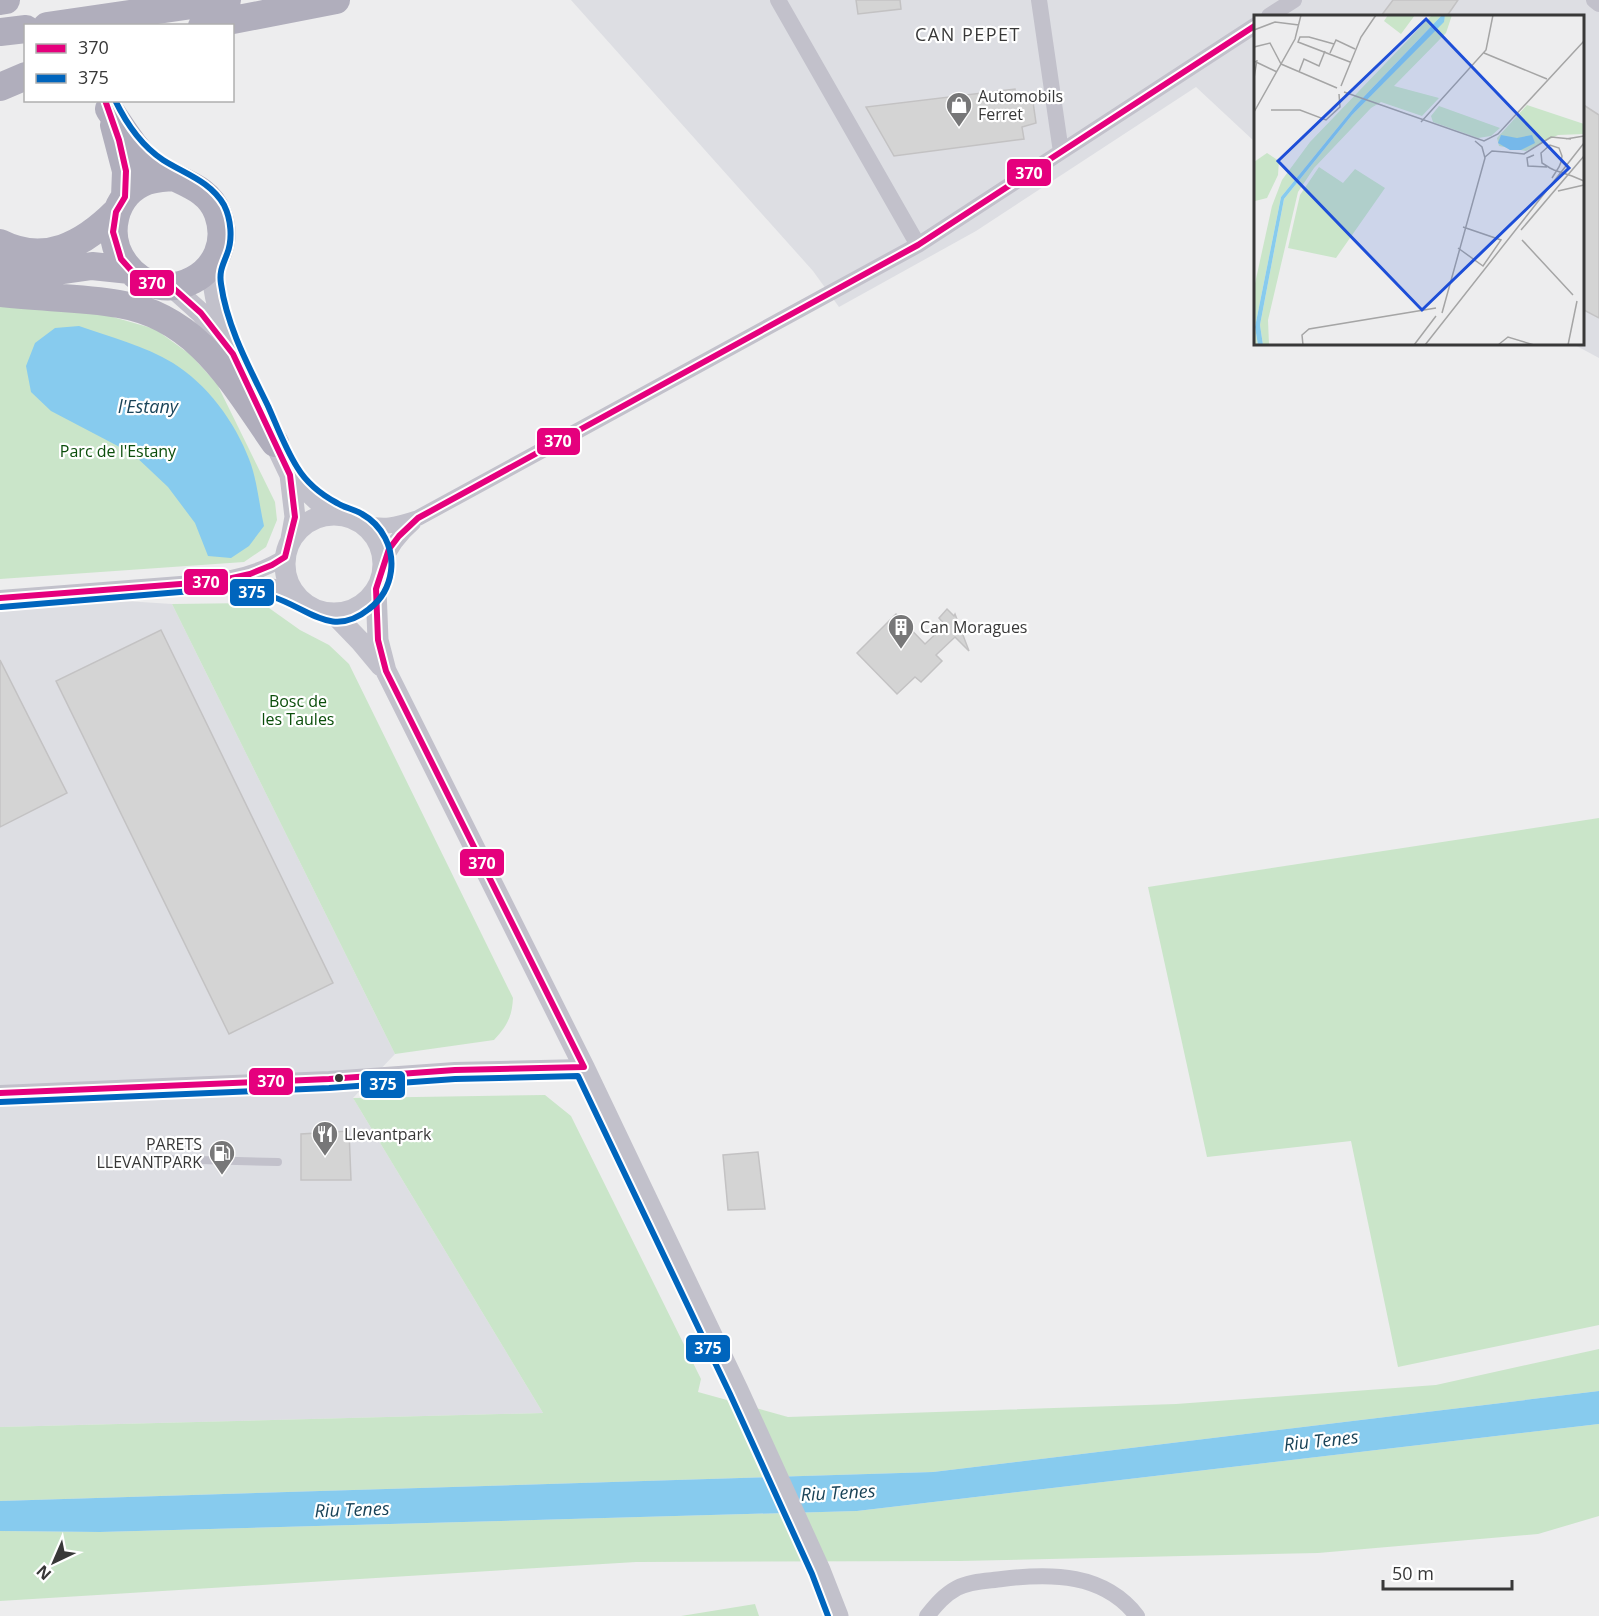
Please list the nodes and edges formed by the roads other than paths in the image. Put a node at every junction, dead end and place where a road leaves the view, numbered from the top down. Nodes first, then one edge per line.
1 (6, 0) edge
2 (57, 0) edge
3 (227, 0) edge
4 (336, 0) edge
5 (778, 0) edge
6 (1039, 0) edge
7 (1294, 0) edge
8 (1594, 0) edge
9 (0, 1) edge
10 (1599, 4) edge
11 (1271, 15) edge
12 (61, 24) edge
13 (69, 24) edge
14 (212, 24) edge
15 (1254, 26) edge
16 (24, 29) edge
17 (0, 32) edge
18 (24, 76) edge
19 (0, 87) edge
20 (107, 105) edge
21 (1060, 152) junction
22 (174, 177) junction
23 (120, 204) junction
24 (0, 243) edge
25 (918, 245) junction
26 (211, 265) junction
27 (0, 270) edge
28 (129, 270) junction
29 (172, 287) junction
30 (0, 293) edge
31 (233, 354) junction
32 (275, 443) junction
33 (290, 475) junction
34 (339, 515) junction
35 (418, 518) junction
36 (361, 523) junction
37 (288, 548) junction
38 (383, 564) junction
39 (219, 581) junction
40 (376, 589) junction
41 (297, 597) junction
42 (0, 598) edge
43 (333, 613) junction
44 (386, 671) junction
45 (584, 1067) junction
46 (0, 1094) edge
47 (160, 1159) dead end
48 (278, 1162) dead end
49 (838, 1616) edge
50 (927, 1616) edge
51 (1137, 1616) edge

1 - 9 highway
2 - 13 highway
3 - 12 highway
4 - 14 highway
5 - 25 street
6 - 21 street
7 - 11 street
8 - 10 street
15 - 21 street
16 - 17 highway
18 - 19 highway
20 - 22 highway
20 - 23 highway
21 - 25 street
22 - 23 highway
22 - 26 highway
23 - 24 highway
23 - 28 highway
25 - 35 street
26 - 29 highway
26 - 31 street
27 - 28 highway
28 - 29 highway
29 - 31 street
30 - 32 highway
31 - 32 street
32 - 33 street
33 - 34 street
33 - 37 street
34 - 36 street
34 - 37 street
35 - 36 street
35 - 38 street
36 - 38 street
37 - 39 street
37 - 41 street
38 - 40 street
39 - 41 street
39 - 42 street
40 - 43 street
40 - 44 street
41 - 43 street
43 - 44 street
44 - 45 street
45 - 46 street
45 - 49 street
47 - 48 lane
50 - 51 street

